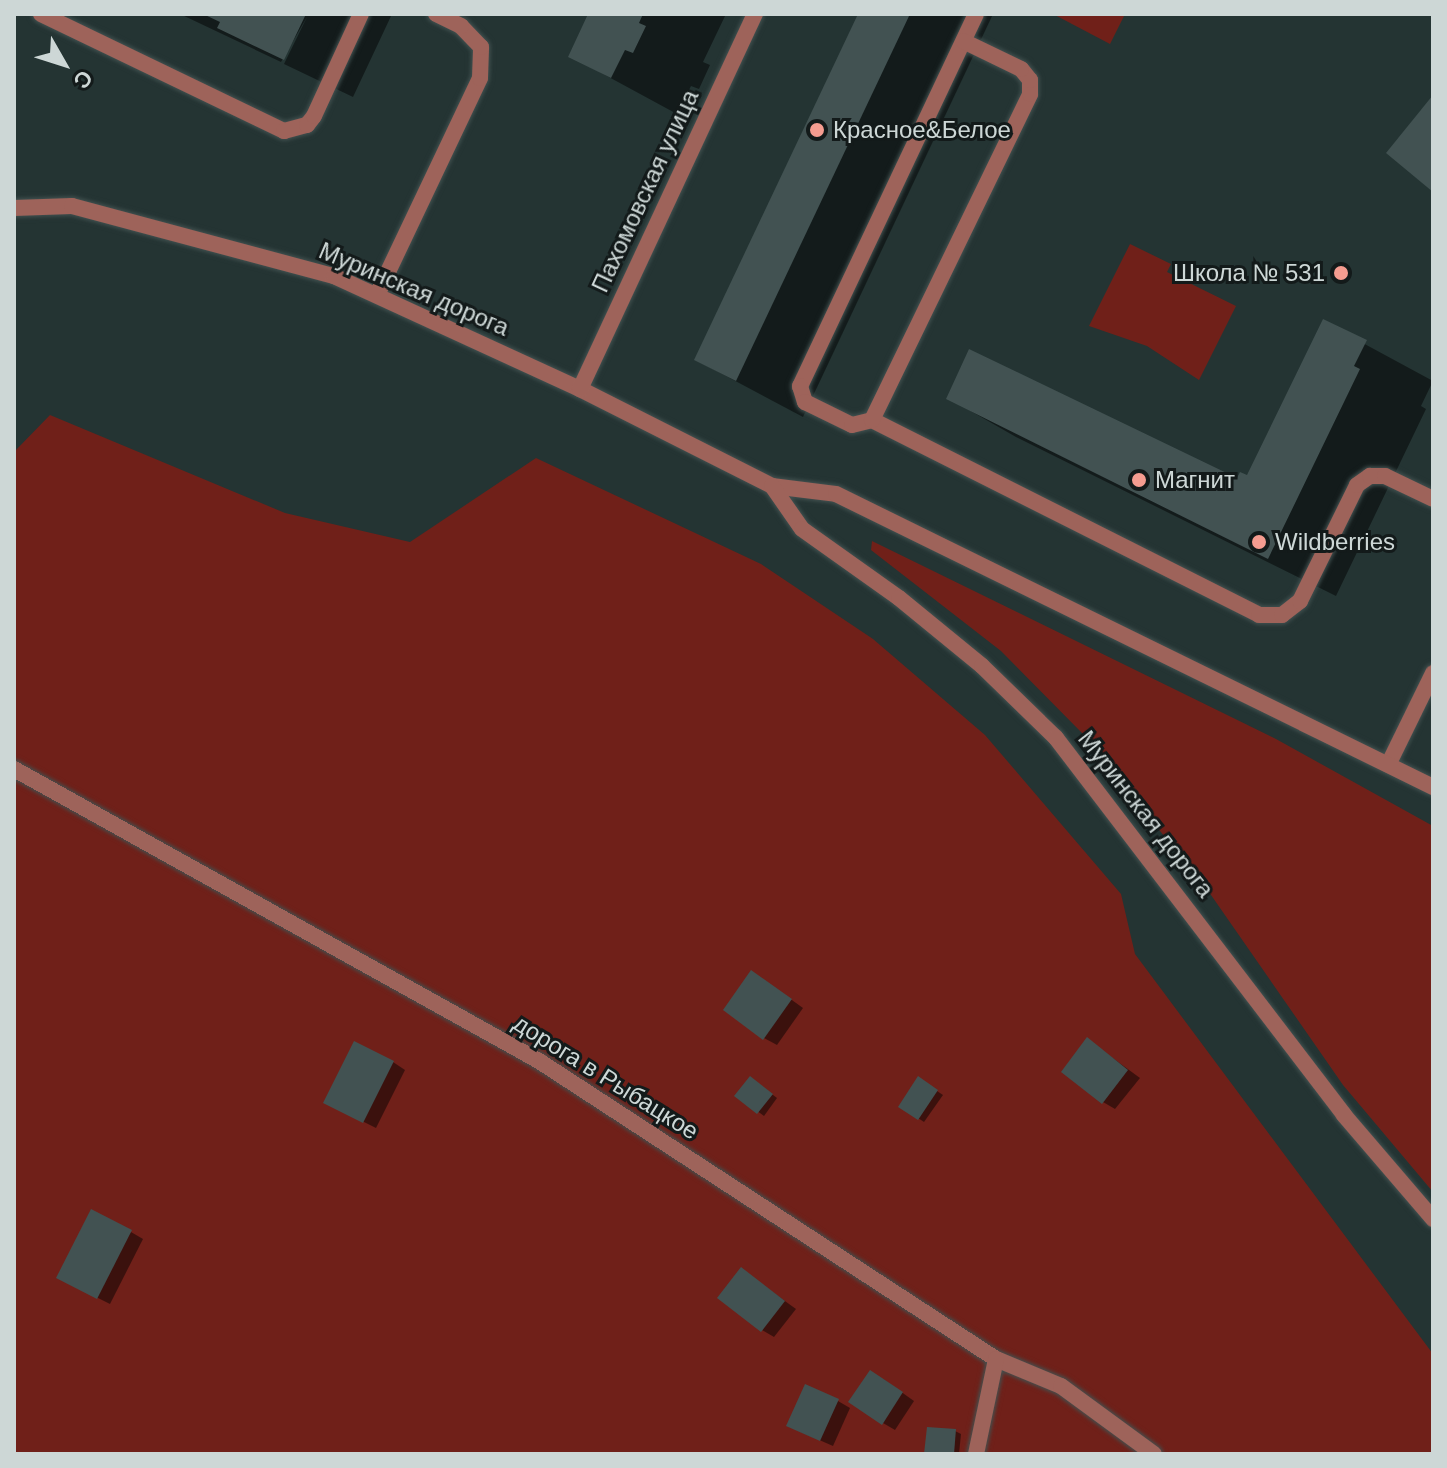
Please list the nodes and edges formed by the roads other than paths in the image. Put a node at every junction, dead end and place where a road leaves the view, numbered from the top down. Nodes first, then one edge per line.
1 (41, 14) edge
2 (361, 14) edge
3 (436, 14) edge
4 (755, 14) edge
5 (976, 14) edge
6 (963, 41) junction
7 (14, 208) edge
8 (377, 295) junction
9 (580, 389) junction
10 (872, 420) junction
11 (772, 486) junction
12 (1433, 499) edge
13 (1433, 673) edge
14 (1389, 763) junction
15 (14, 769) edge
16 (1433, 787) edge
17 (1433, 1219) edge
18 (996, 1359) junction
19 (976, 1454) edge
20 (1154, 1454) edge

1 - 2 street
3 - 8 street
4 - 9 street, Пахомовская улица
5 - 6 street
6 - 10 street
6 - 10 street
7 - 8 street, Муринская дорога
8 - 9 street, Муринская дорога
9 - 11 street, Муринская дорога
10 - 12 street
11 - 14 street, Муринская дорога
11 - 17 street, Муринская дорога
13 - 14 street
14 - 16 street, Муринская дорога
15 - 18 street, дорога в Рыбацкое
18 - 19 street
18 - 20 street, дорога в Рыбацкое

